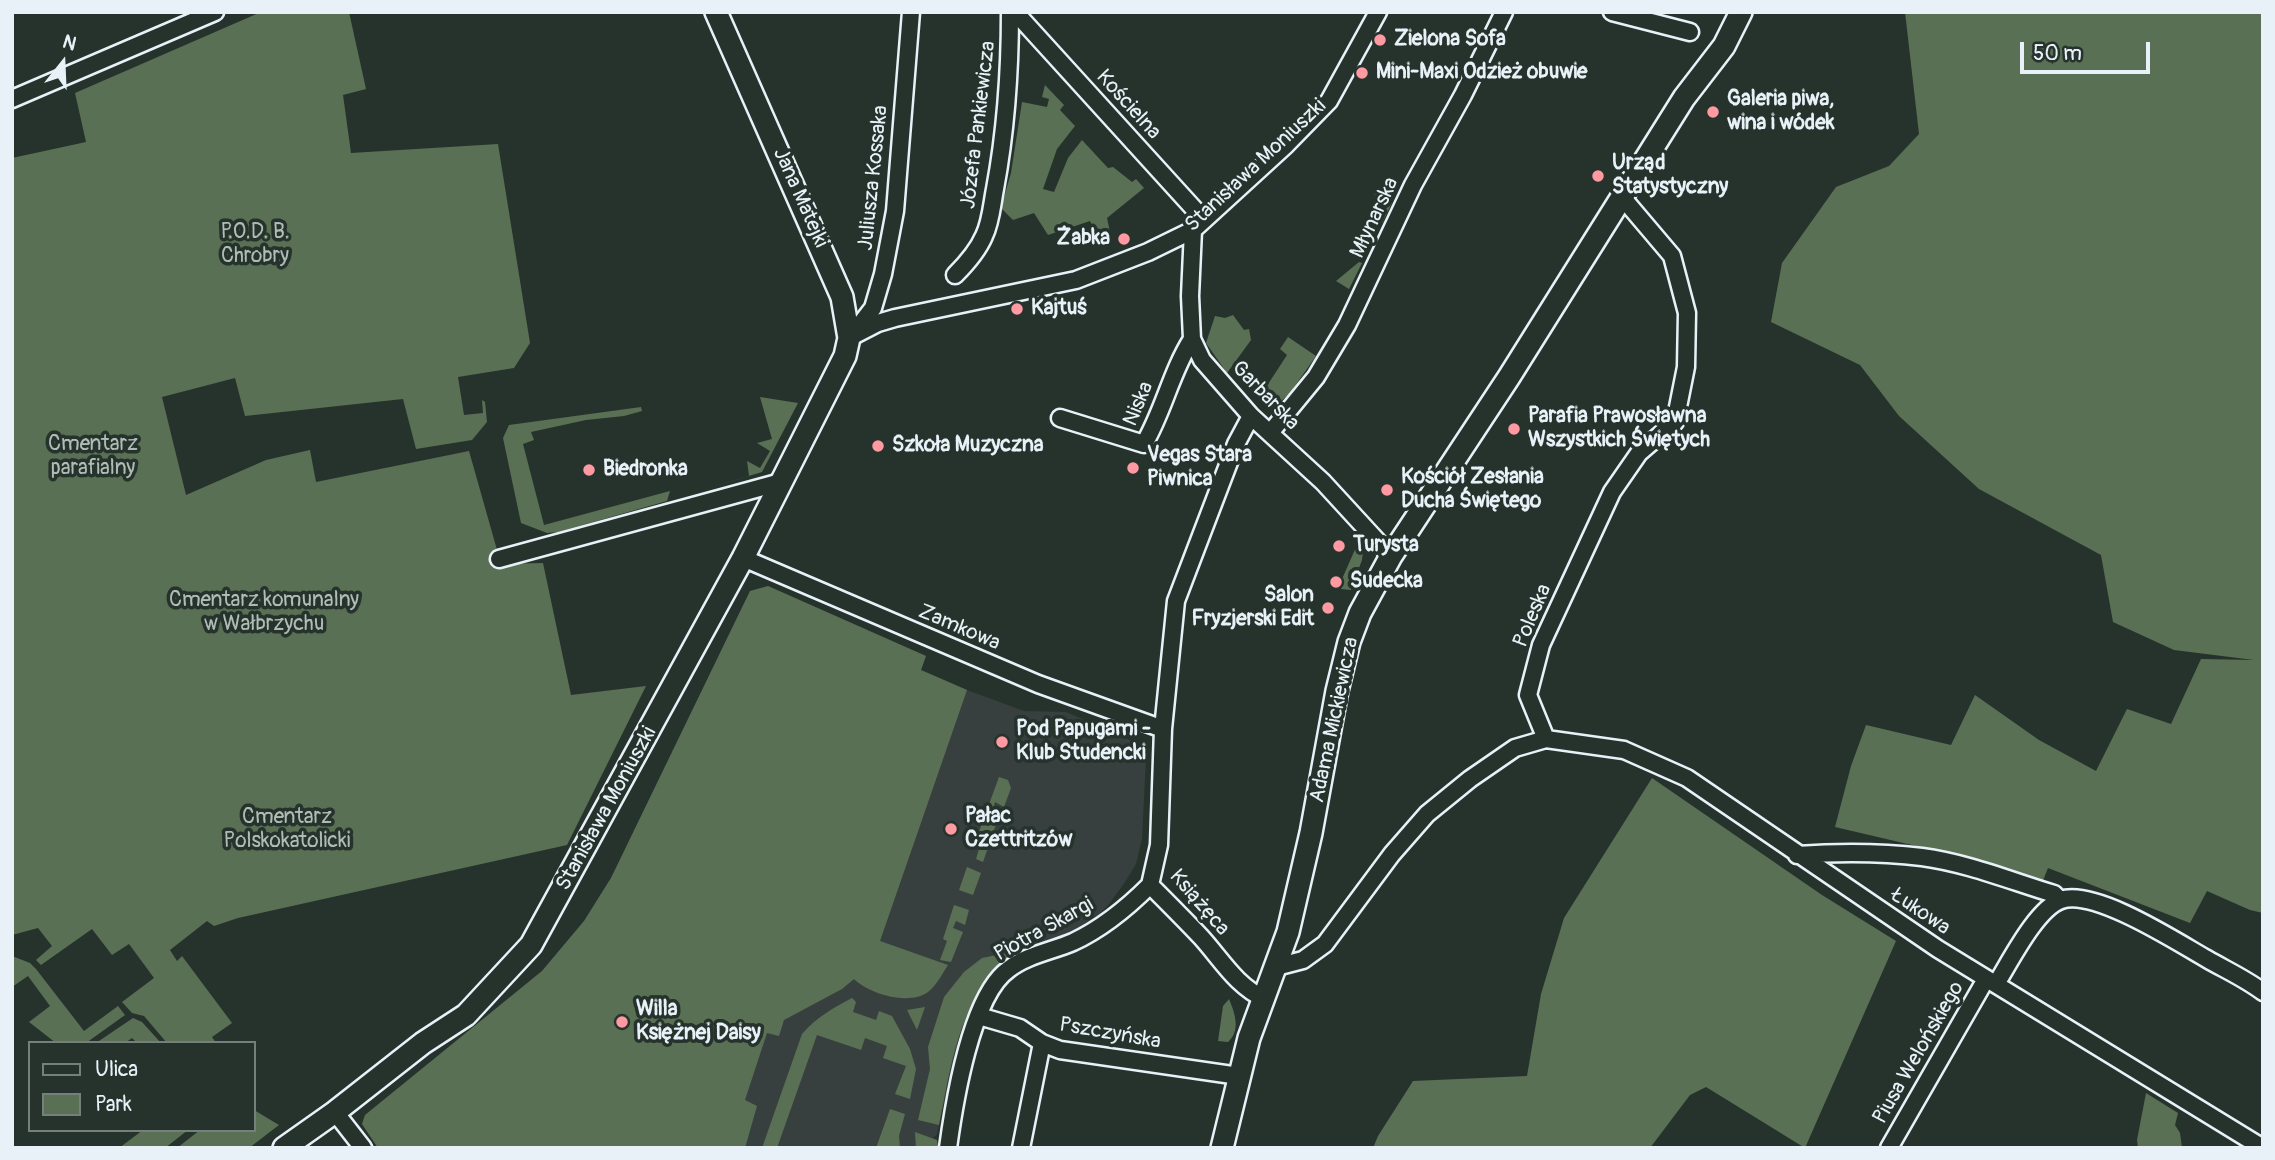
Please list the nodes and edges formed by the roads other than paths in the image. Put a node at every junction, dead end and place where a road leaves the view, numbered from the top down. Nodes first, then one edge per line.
1 (215, 12) edge
2 (716, 12) edge
3 (911, 12) edge
4 (1013, 12) edge
5 (1378, 12) edge
6 (1504, 12) edge
7 (1612, 12) edge
8 (1741, 12) edge
9 (1690, 32) dead end
10 (12, 99) edge
11 (1622, 197) junction
12 (1193, 230) junction
13 (955, 275) dead end
14 (849, 338) junction
15 (1192, 339) junction
16 (830, 388) joint
17 (1251, 416) junction
18 (1060, 418) dead end
19 (1270, 433) junction
20 (781, 482) junction
21 (1391, 556) junction
22 (743, 558) junction
23 (499, 559) dead end
24 (1163, 729) junction
25 (1546, 739) junction
26 (1797, 855) junction
27 (1150, 885) junction
28 (2060, 900) junction
29 (1276, 967) junction
30 (1991, 982) junction
31 (2261, 989) edge
32 (1265, 999) junction
33 (979, 1016) junction
34 (1042, 1043) junction
35 (1239, 1076) junction
36 (335, 1112) junction
37 (284, 1148) edge
38 (363, 1148) edge
39 (948, 1148) edge
40 (1021, 1148) edge
41 (1222, 1148) edge
42 (1889, 1148) edge
43 (2263, 1148) edge

1 - 10 street
2 - 14 street, Jana Matejki
3 - 14 street, Juliusza Kossaka
4 - 12 street, Kościelna
4 - 13 street, Józefa Pankiewicza
5 - 12 street, Stanisława Moniuszki
6 - 19 street, Młynarska
7 - 9 street
8 - 11 street, Adama Mickiewicza
11 - 21 street, Adama Mickiewicza
11 - 25 street, Poleska
12 - 14 street, Stanisława Moniuszki
12 - 15 street, Garbarska
14 - 16 street, Jana Matejki
15 - 17 street, Garbarska
15 - 18 street, Niska
16 - 20 street, Stanisława Moniuszki
17 - 19 street, Garbarska
17 - 24 street
19 - 21 street, Garbarska
20 - 22 street, Stanisława Moniuszki
20 - 23 street
21 - 29 street, Adama Mickiewicza
22 - 24 street, Zamkowa
22 - 36 street, Stanisława Moniuszki
24 - 27 street, Książęca
25 - 26 street, Łukowa
25 - 29 street
26 - 28 street
26 - 30 street, Łukowa
27 - 32 street, Książęca
27 - 33 street, Piotra Skargi
28 - 30 street, Piusa Welońskiego
28 - 31 street
29 - 32 street, Adama Mickiewicza
30 - 42 street, Piusa Welońskiego
30 - 43 street, Łukowa
32 - 35 street, Adama Mickiewicza
33 - 34 street, Pszczyńska
33 - 39 street, Piotra Skargi
34 - 35 street, Pszczyńska
34 - 40 street
35 - 41 street, Adama Mickiewicza
36 - 37 street, Stanisława Moniuszki
36 - 38 street

